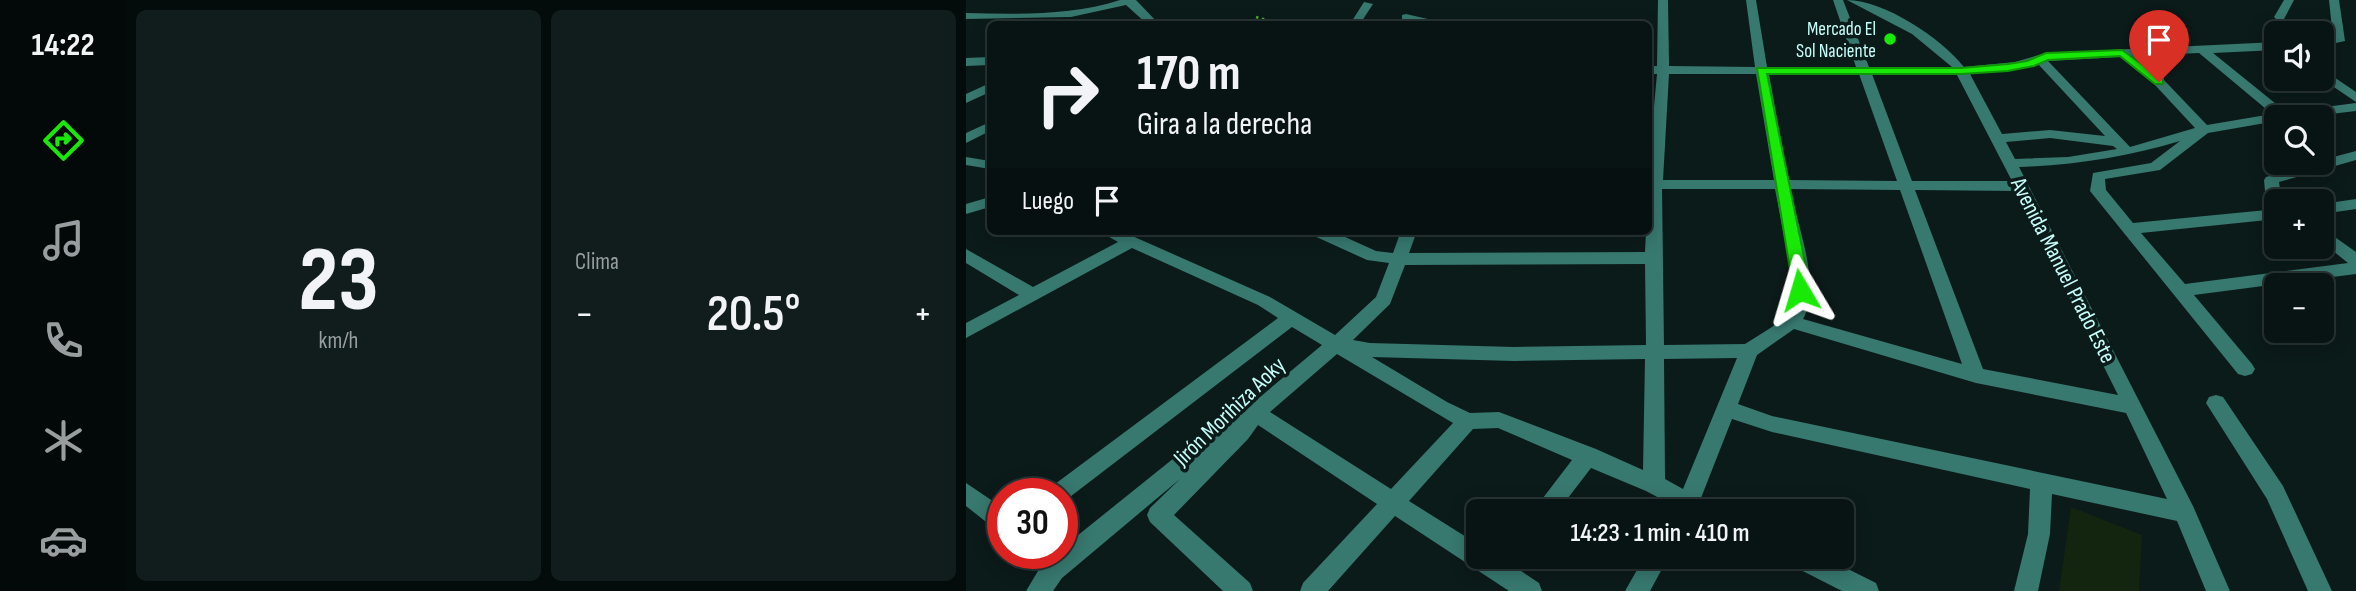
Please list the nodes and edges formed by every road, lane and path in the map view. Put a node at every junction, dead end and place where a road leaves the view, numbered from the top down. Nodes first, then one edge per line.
1 (1129, 0) edge
2 (1663, 0) edge
3 (1751, 0) edge
4 (1839, 0) edge
5 (1852, 0) edge
6 (2289, 0) edge
7 (2334, 0) edge
8 (1368, 4) dead end
9 (966, 16) edge
10 (1256, 17) dead end
11 (1405, 17) dead end
12 (2280, 17) dead end
13 (1150, 21) edge
14 (1270, 21) edge
15 (1357, 21) edge
16 (1423, 21) edge
17 (1655, 28) edge
18 (2334, 42) edge
19 (2264, 47) edge
20 (2201, 49) junction
21 (2122, 53) junction
22 (2040, 59) junction
23 (987, 61) edge
24 (966, 62) edge
25 (1656, 70) edge
26 (1761, 71) junction
27 (1865, 71) junction
28 (1961, 71) junction
29 (2334, 82) edge
30 (966, 85) edge
31 (987, 85) edge
32 (987, 87) edge
33 (2356, 98) edge
34 (966, 99) edge
35 (2270, 105) edge
36 (2356, 107) edge
37 (2334, 110) edge
38 (2264, 119) edge
39 (1654, 122) edge
40 (987, 128) edge
41 (2204, 130) junction
42 (1998, 138) junction
43 (966, 139) edge
44 (2122, 147) junction
45 (2356, 155) edge
46 (966, 161) edge
47 (2011, 163) junction
48 (987, 164) edge
49 (1652, 184) edge
50 (1782, 184) junction
51 (1905, 186) junction
52 (2022, 187) junction
53 (2273, 189) edge
54 (987, 203) edge
55 (2356, 204) edge
56 (2334, 207) edge
57 (966, 209) edge
58 (2264, 215) edge
59 (2127, 229) junction
60 (1116, 235) edge
61 (1327, 235) edge
62 (1408, 235) edge
63 (1131, 242) junction
64 (2334, 243) edge
65 (968, 258) edge
66 (1653, 258) junction
67 (1401, 259) junction
68 (2356, 261) edge
69 (2356, 268) edge
70 (2179, 291) junction
71 (1032, 295) junction
72 (993, 317) junction
73 (1292, 317) junction
74 (1794, 322) junction
75 (966, 331) edge
76 (1337, 344) junction
77 (966, 345) edge
78 (1749, 351) junction
79 (1655, 353) junction
80 (2245, 369) dead end
81 (1976, 375) junction
82 (2216, 403) dead end
83 (2133, 407) junction
84 (1728, 409) junction
85 (1255, 413) junction
86 (1468, 421) junction
87 (1588, 455) junction
88 (1078, 480) edge
89 (2041, 482) junction
90 (1654, 484) junction
91 (966, 493) edge
92 (1553, 499) edge
93 (1677, 499) edge
94 (1696, 499) edge
95 (1391, 503) junction
96 (987, 509) edge
97 (2185, 513) junction
98 (1466, 544) edge
99 (1508, 569) edge
100 (1650, 569) edge
101 (1823, 569) edge
102 (1054, 570) joint
103 (1038, 591) edge
104 (1241, 591) edge
105 (1311, 591) edge
106 (1530, 591) edge
107 (1637, 591) edge
108 (1867, 591) edge
109 (2026, 591) edge
110 (2218, 591) edge
111 (2320, 591) edge

1 - 9 street
1 - 13 street
2 - 17 street
3 - 26 street
4 - 27 street
5 - 28 street, Avenida Manuel Prado Este
6 - 12 street
7 - 18 street
8 - 15 street
10 - 14 path
11 - 16 street
17 - 25 street
19 - 20 street
20 - 21 street
20 - 35 street
21 - 22 street
21 - 41 street
22 - 28 street
22 - 44 street
23 - 24 street
25 - 26 street
25 - 39 street
26 - 27 street
26 - 50 street
27 - 28 street
27 - 51 street
28 - 42 street, Avenida Manuel Prado Este
29 - 33 street
30 - 31 street
32 - 34 street
36 - 37 street
38 - 41 street
39 - 49 street
40 - 43 street
41 - 44 street
41 - 59 street
42 - 44 street
42 - 47 street, Avenida Manuel Prado Este
44 - 47 street
45 - 53 street
46 - 48 street
47 - 52 street, Avenida Manuel Prado Este
49 - 50 street
49 - 66 street
50 - 51 street
50 - 74 street
51 - 52 street
51 - 81 street
52 - 83 street, Avenida Manuel Prado Este
54 - 57 street
55 - 56 street
58 - 59 street
59 - 70 street
60 - 63 street
61 - 67 street
62 - 67 street, Jirón Morihiza Aoky
63 - 71 street
63 - 73 street
64 - 68 street
65 - 71 street
66 - 67 street
66 - 79 street
67 - 76 street, Jirón Morihiza Aoky
69 - 70 street
70 - 80 street
71 - 72 street
72 - 75 street
72 - 77 street
73 - 76 street
73 - 88 street
74 - 78 street
74 - 81 street
76 - 79 street
76 - 85 street, Jirón Morihiza Aoky
76 - 86 street
78 - 79 street
78 - 84 street
79 - 90 street
81 - 83 street
82 - 111 street
83 - 97 street, Avenida Manuel Prado Este
84 - 89 street
84 - 94 street
85 - 95 street
85 - 102 street
85 - 104 street, Jirón Morihiza Aoky
86 - 87 street
86 - 95 street
87 - 90 street
87 - 92 street
89 - 97 street
89 - 109 street
90 - 93 street
91 - 96 street
95 - 98 street
95 - 105 street
97 - 110 street, Avenida Manuel Prado Este
99 - 106 street
100 - 107 street
101 - 108 street
102 - 103 street

